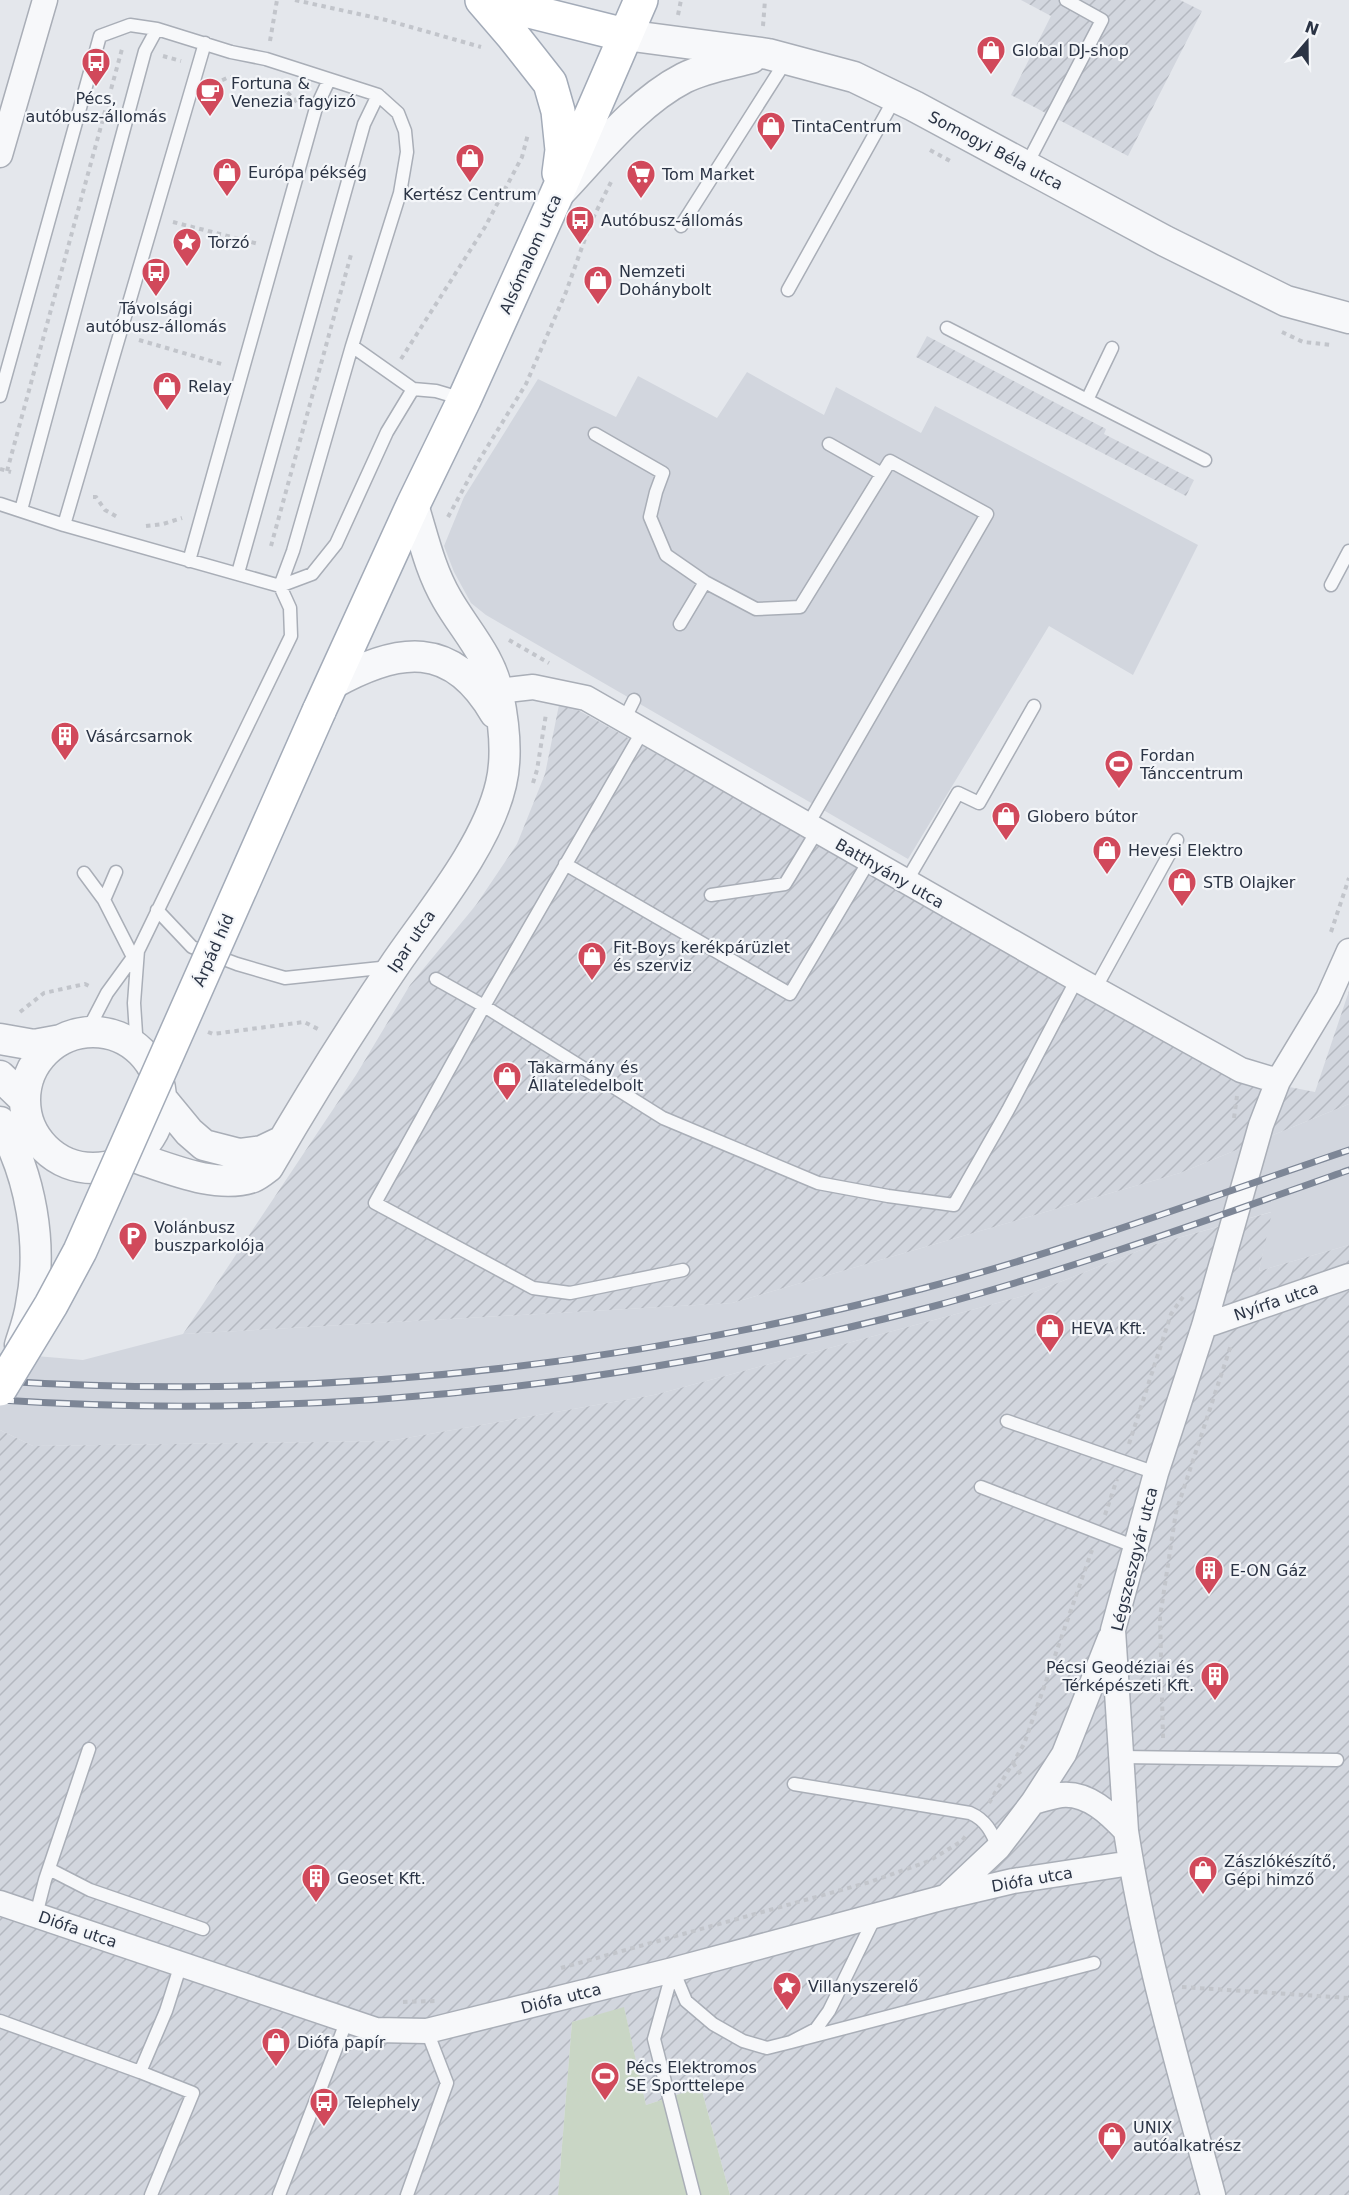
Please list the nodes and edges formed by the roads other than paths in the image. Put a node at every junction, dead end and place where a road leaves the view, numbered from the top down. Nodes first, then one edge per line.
1 (45, 0) edge
2 (483, 0) edge
3 (641, 0) edge
4 (1066, 0) edge
5 (157, 29) junction
6 (625, 35) junction
7 (205, 43) junction
8 (778, 56) junction
9 (329, 80) junction
10 (378, 95) junction
11 (895, 97) junction
12 (1, 145) edge
13 (1026, 166) junction
14 (556, 196) junction
15 (681, 226) dead end
16 (788, 290) dead end
17 (1349, 318) edge
18 (947, 328) dead end
19 (352, 346) junction
20 (1112, 348) dead end
21 (413, 388) junction
22 (0, 396) edge
23 (1087, 399) junction
24 (464, 400) junction
25 (595, 434) dead end
26 (829, 444) dead end
27 (1205, 460) dead end
28 (882, 474) junction
29 (0, 504) edge
30 (413, 505) junction
31 (21, 510) junction
32 (64, 525) junction
33 (1349, 551) edge
34 (189, 561) junction
35 (238, 573) junction
36 (705, 582) junction
37 (1331, 585) dead end
38 (280, 586) junction
39 (680, 624) dead end
40 (498, 691) junction
41 (326, 698) junction
42 (1034, 706) dead end
43 (633, 717) junction
44 (504, 729) junction
45 (812, 828) junction
46 (1177, 840) dead end
47 (869, 861) junction
48 (565, 864) junction
49 (116, 872) dead end
50 (84, 873) dead end
51 (906, 882) junction
52 (711, 895) dead end
53 (104, 900) junction
54 (157, 910) junction
55 (1349, 951) edge
56 (136, 953) junction
57 (394, 966) junction
58 (436, 979) dead end
59 (1086, 984) junction
60 (484, 1006) junction
61 (6, 1029) edge
62 (70, 1037) junction
63 (137, 1049) junction
64 (0, 1076) edge
65 (1278, 1081) junction
66 (160, 1098) junction
67 (25, 1100) junction
68 (0, 1122) edge
69 (283, 1141) junction
70 (131, 1156) junction
71 (683, 1270) dead end
72 (1349, 1276) edge
73 (1204, 1326) junction
74 (7, 1377) edge
75 (1007, 1421) dead end
76 (1156, 1473) junction
77 (981, 1487) dead end
78 (1136, 1547) junction
79 (1113, 1630) junction
80 (89, 1749) dead end
81 (1121, 1757) junction
82 (1337, 1760) dead end
83 (794, 1784) dead end
84 (1033, 1802) junction
85 (1126, 1831) junction
86 (998, 1848) junction
87 (1131, 1863) junction
88 (49, 1869) junction
89 (945, 1897) junction
90 (0, 1904) edge
91 (36, 1915) junction
92 (876, 1915) junction
93 (203, 1929) dead end
94 (1094, 1963) dead end
95 (181, 1964) junction
96 (674, 1970) junction
97 (347, 2020) junction
98 (0, 2021) edge
99 (428, 2031) junction
100 (791, 2042) junction
101 (140, 2072) junction
102 (151, 2195) edge
103 (279, 2195) edge
104 (407, 2195) edge
105 (694, 2195) edge
106 (1214, 2195) edge

1 - 12 street
2 - 6 main road
2 - 14 main road
3 - 6 main road, Alsómalom utca
4 - 13 lane
5 - 7 lane
5 - 22 lane
5 - 31 lane
6 - 8 street, Somogyi Béla utca
6 - 14 main road, Alsómalom utca
7 - 9 lane
7 - 32 lane
8 - 11 street, Somogyi Béla utca
8 - 14 street
8 - 15 lane
9 - 10 lane
9 - 34 lane
10 - 19 lane
10 - 35 lane
11 - 13 street, Somogyi Béla utca
11 - 16 lane
13 - 17 street, Somogyi Béla utca
14 - 24 main road, Alsómalom utca
18 - 23 lane
19 - 21 lane
19 - 38 lane
20 - 23 lane
21 - 24 lane
21 - 38 lane
23 - 27 lane
24 - 30 main road, Alsómalom utca
25 - 36 lane
26 - 28 lane
28 - 36 lane
28 - 45 lane
29 - 31 lane
30 - 40 street, Ipar utca
30 - 41 main road, Árpád híd
31 - 32 lane
32 - 34 lane
33 - 37 lane
34 - 35 lane
35 - 38 lane
36 - 39 lane
38 - 54 lane
40 - 43 street, Batthyány utca
40 - 44 street, Ipar utca
41 - 44 street
41 - 74 main road, Árpád híd, bridge
42 - 51 lane
43 - 45 street, Batthyány utca
43 - 48 lane
44 - 57 street, Ipar utca
45 - 47 street, Batthyány utca
45 - 52 lane
46 - 59 lane
47 - 48 lane
47 - 51 street, Batthyány utca
48 - 60 lane
49 - 53 lane
50 - 53 lane
51 - 59 street, Batthyány utca
53 - 56 lane
54 - 56 lane
54 - 57 lane
55 - 65 street, Légszeszgyár utca
56 - 62 lane
56 - 63 lane
57 - 69 street, Ipar utca
58 - 60 lane
59 - 60 lane
59 - 65 street, Batthyány utca
60 - 71 lane
61 - 62 street
62 - 63 street
62 - 67 street
63 - 66 street
64 - 67 street
65 - 73 street, Légszeszgyár utca
66 - 69 street
66 - 70 street
67 - 70 street
68 - 74 street, bridge
69 - 70 street, Ipar utca
72 - 73 street, Nyírfa utca
73 - 76 street, Légszeszgyár utca
75 - 76 lane
76 - 78 street, Légszeszgyár utca
77 - 78 lane
78 - 79 street, Légszeszgyár utca
79 - 81 street, Légszeszgyár utca
79 - 84 street
80 - 88 lane
81 - 82 lane
81 - 85 street, Légszeszgyár utca
83 - 86 lane
84 - 85 street
84 - 86 street
85 - 87 street, Légszeszgyár utca
86 - 89 street
87 - 89 street, Diófa utca
87 - 106 street, Légszeszgyár utca
88 - 91 lane
88 - 93 lane
89 - 92 street, Diófa utca
90 - 91 street, Diófa utca
91 - 95 street, Diófa utca
92 - 96 street, Diófa utca
92 - 100 lane
94 - 100 lane
95 - 97 street, Diófa utca
95 - 101 lane
96 - 99 street, Diófa utca
96 - 100 lane
96 - 105 lane
97 - 99 street, Diófa utca
97 - 103 lane
98 - 101 lane
99 - 104 lane
101 - 102 lane

